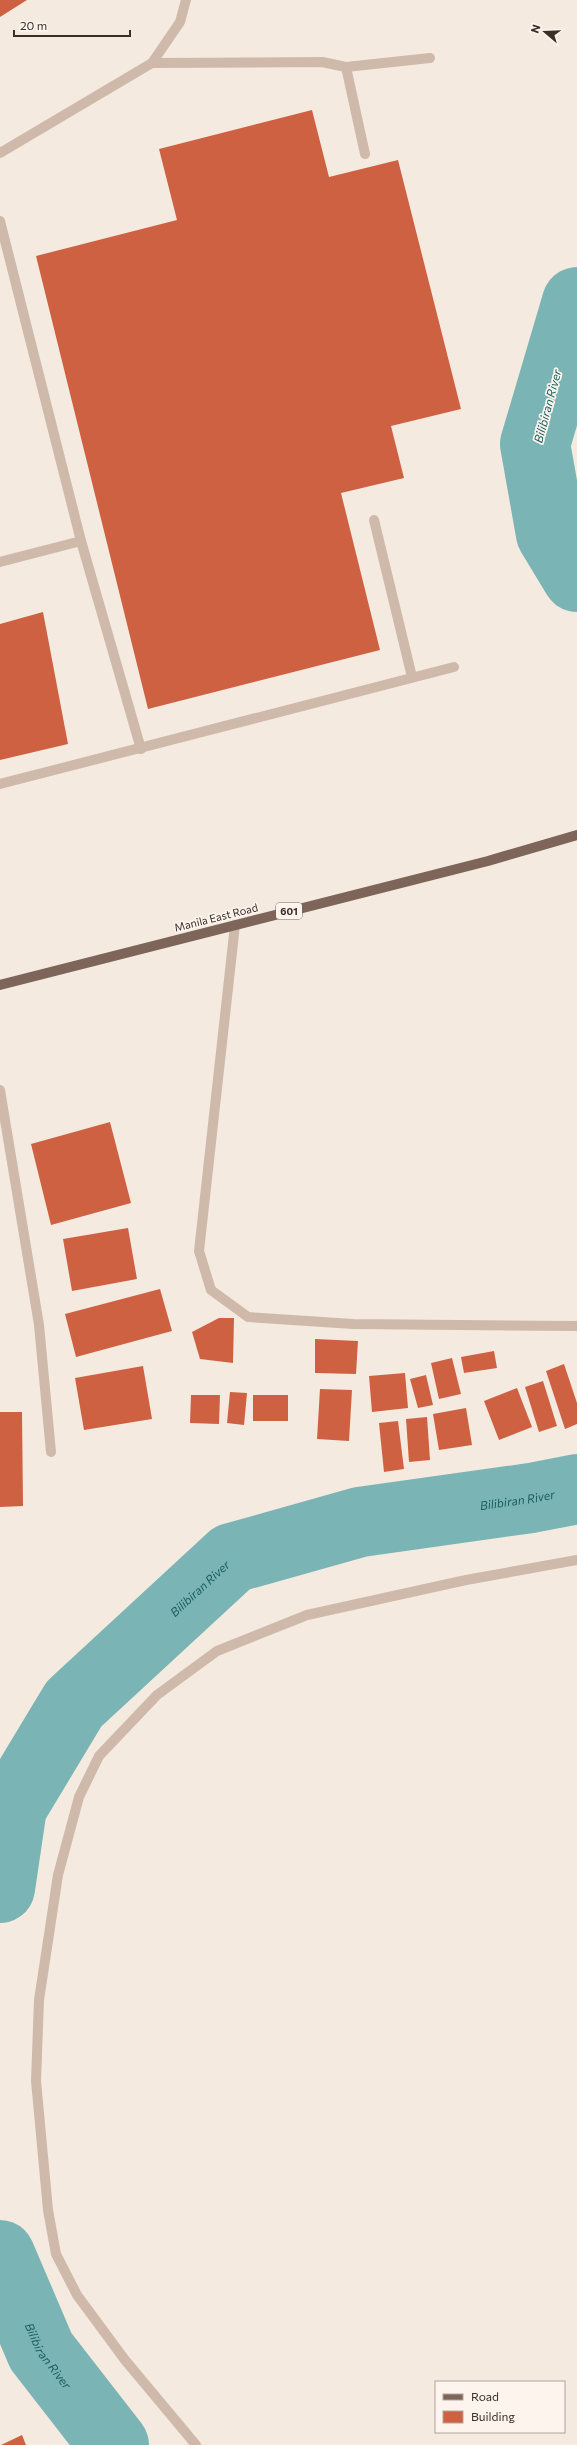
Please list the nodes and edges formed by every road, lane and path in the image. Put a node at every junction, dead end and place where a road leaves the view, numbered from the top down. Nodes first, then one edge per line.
1 (186, 0) edge
2 (430, 58) dead end
3 (152, 63) junction
4 (346, 67) junction
5 (0, 153) edge
6 (364, 154) dead end
7 (0, 221) edge
8 (374, 520) dead end
9 (81, 541) junction
10 (0, 562) edge
11 (454, 668) dead end
12 (412, 677) junction
13 (141, 749) junction
14 (0, 784) edge
15 (577, 835) edge
16 (235, 925) junction
17 (0, 985) edge
18 (0, 1090) edge
19 (577, 1326) edge
20 (51, 1452) dead end
21 (577, 1560) edge
22 (196, 2445) edge

1 - 3 street
2 - 4 street
3 - 4 street
3 - 5 street
4 - 6 street
7 - 9 street
8 - 12 street
9 - 10 street
9 - 13 street
11 - 12 street
12 - 13 street
13 - 14 street
15 - 16 main road, Manila East Road / 601
16 - 17 main road, Manila East Road / 601
16 - 19 street
18 - 20 street
21 - 22 street

